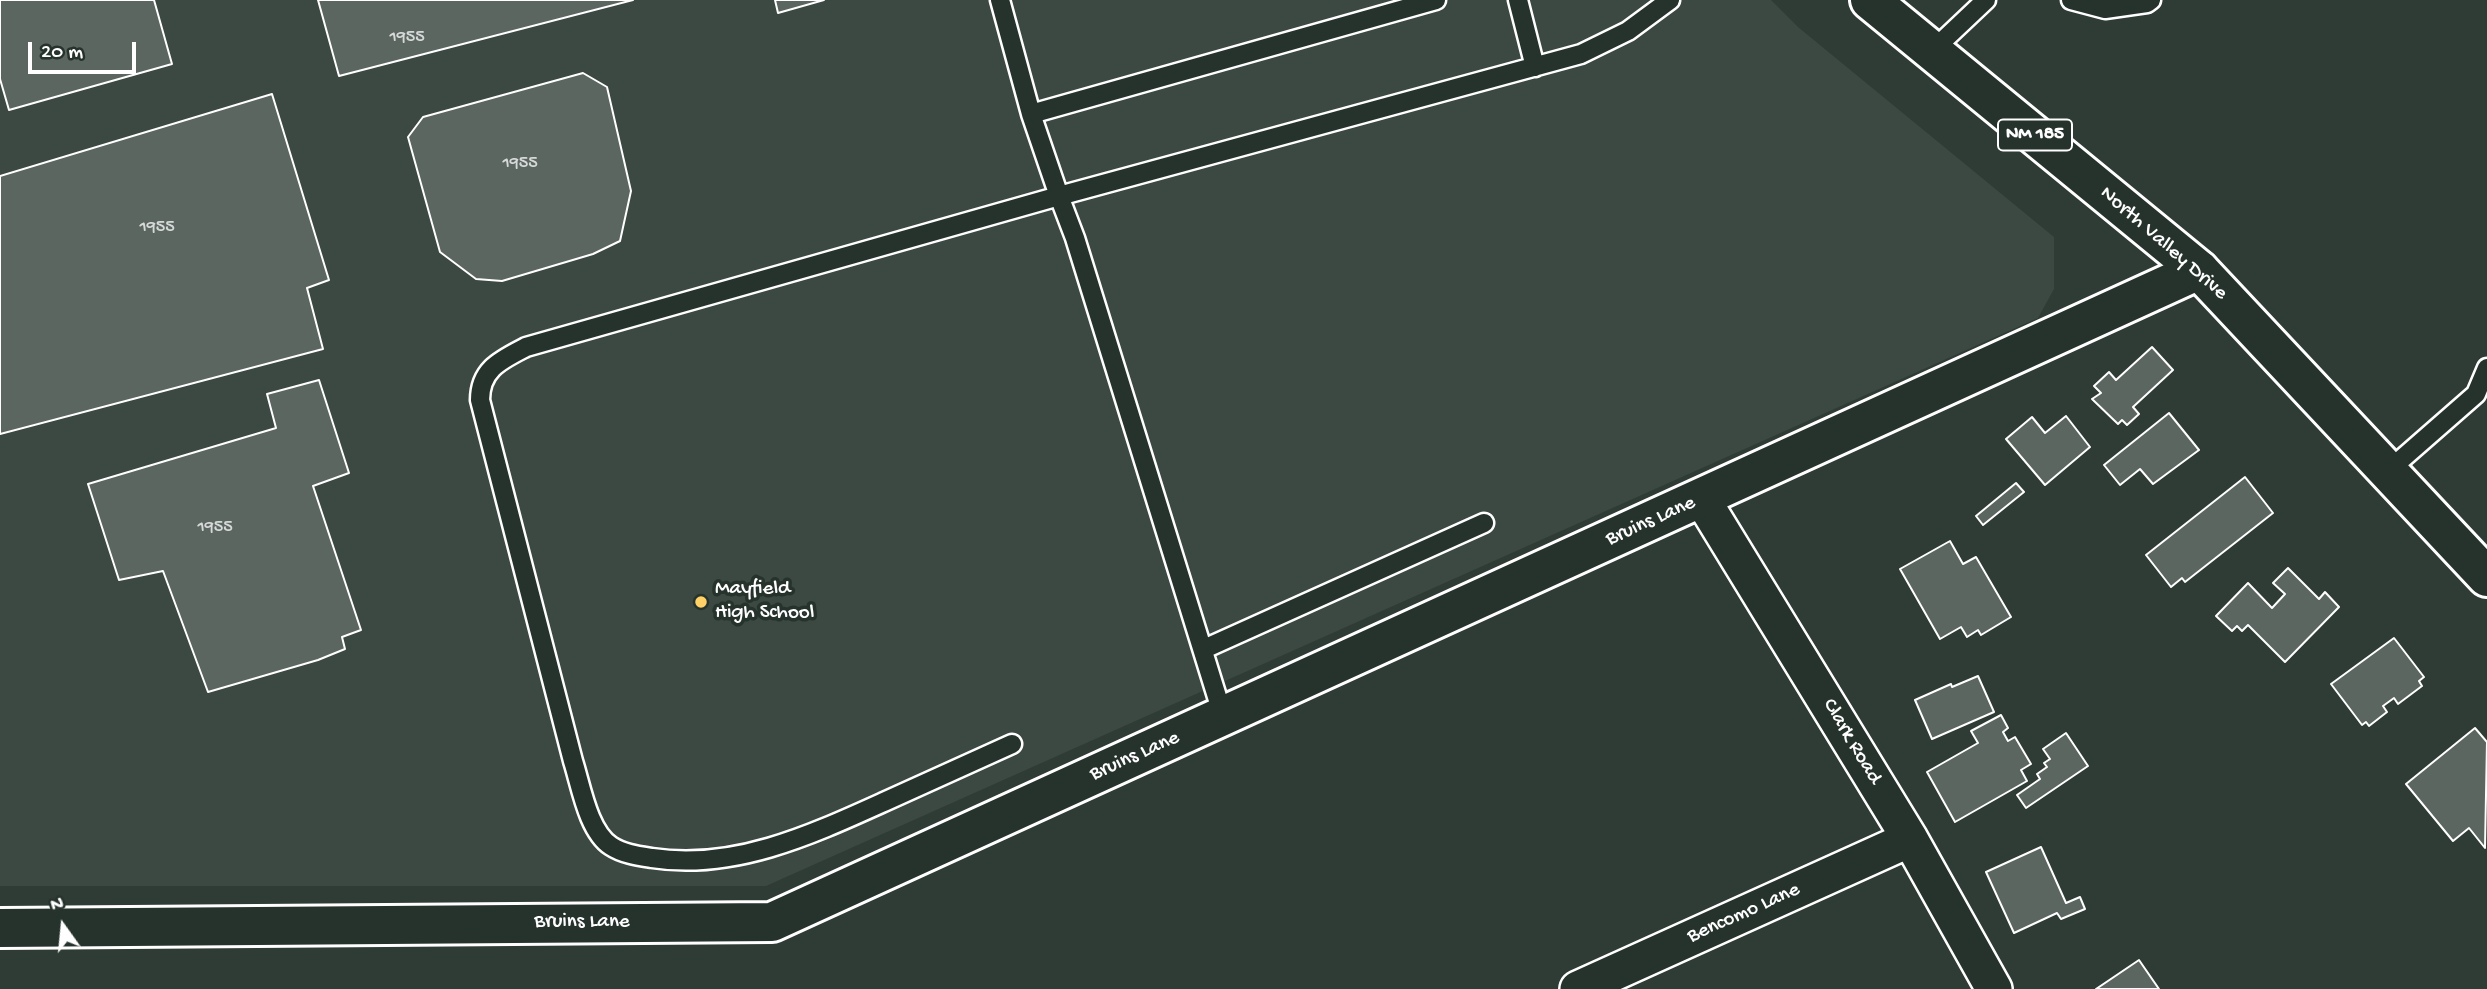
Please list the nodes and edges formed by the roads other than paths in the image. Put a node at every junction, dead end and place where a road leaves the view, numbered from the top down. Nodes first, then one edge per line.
1 (1000, 0) edge
2 (1436, 0) edge
3 (1518, 0) edge
4 (1670, 0) edge
5 (1870, 0) edge
6 (1986, 0) edge
7 (2071, 0) edge
8 (2151, 0) edge
9 (2105, 4) edge
10 (1932, 51) junction
11 (1535, 66) junction
12 (1031, 114) junction
13 (1059, 196) junction
14 (2199, 270) junction
15 (2486, 372) edge
16 (2388, 471) junction
17 (1702, 499) junction
18 (1484, 523) dead end
19 (2487, 577) edge
20 (1203, 649) junction
21 (1223, 716) junction
22 (1012, 744) dead end
23 (1910, 839) junction
24 (0, 928) edge
25 (1578, 989) edge
26 (1994, 989) edge

1 - 12 lane
2 - 12 lane
3 - 11 lane
4 - 11 lane
5 - 10 street, North Valley Drive / NM 185
6 - 10 lane
7 - 9 lane
8 - 9 lane
10 - 14 street, North Valley Drive / NM 185
11 - 13 lane
12 - 13 lane
13 - 20 lane
13 - 22 lane
14 - 16 street, North Valley Drive / NM 185
14 - 17 street, Bruins Lane
15 - 16 lane
16 - 19 street, North Valley Drive / NM 185
17 - 21 street, Bruins Lane
17 - 23 street, Clark Road
18 - 20 lane
20 - 21 lane
21 - 24 street, Bruins Lane
23 - 25 street, Bencomo Lane
23 - 26 street, Clark Road

